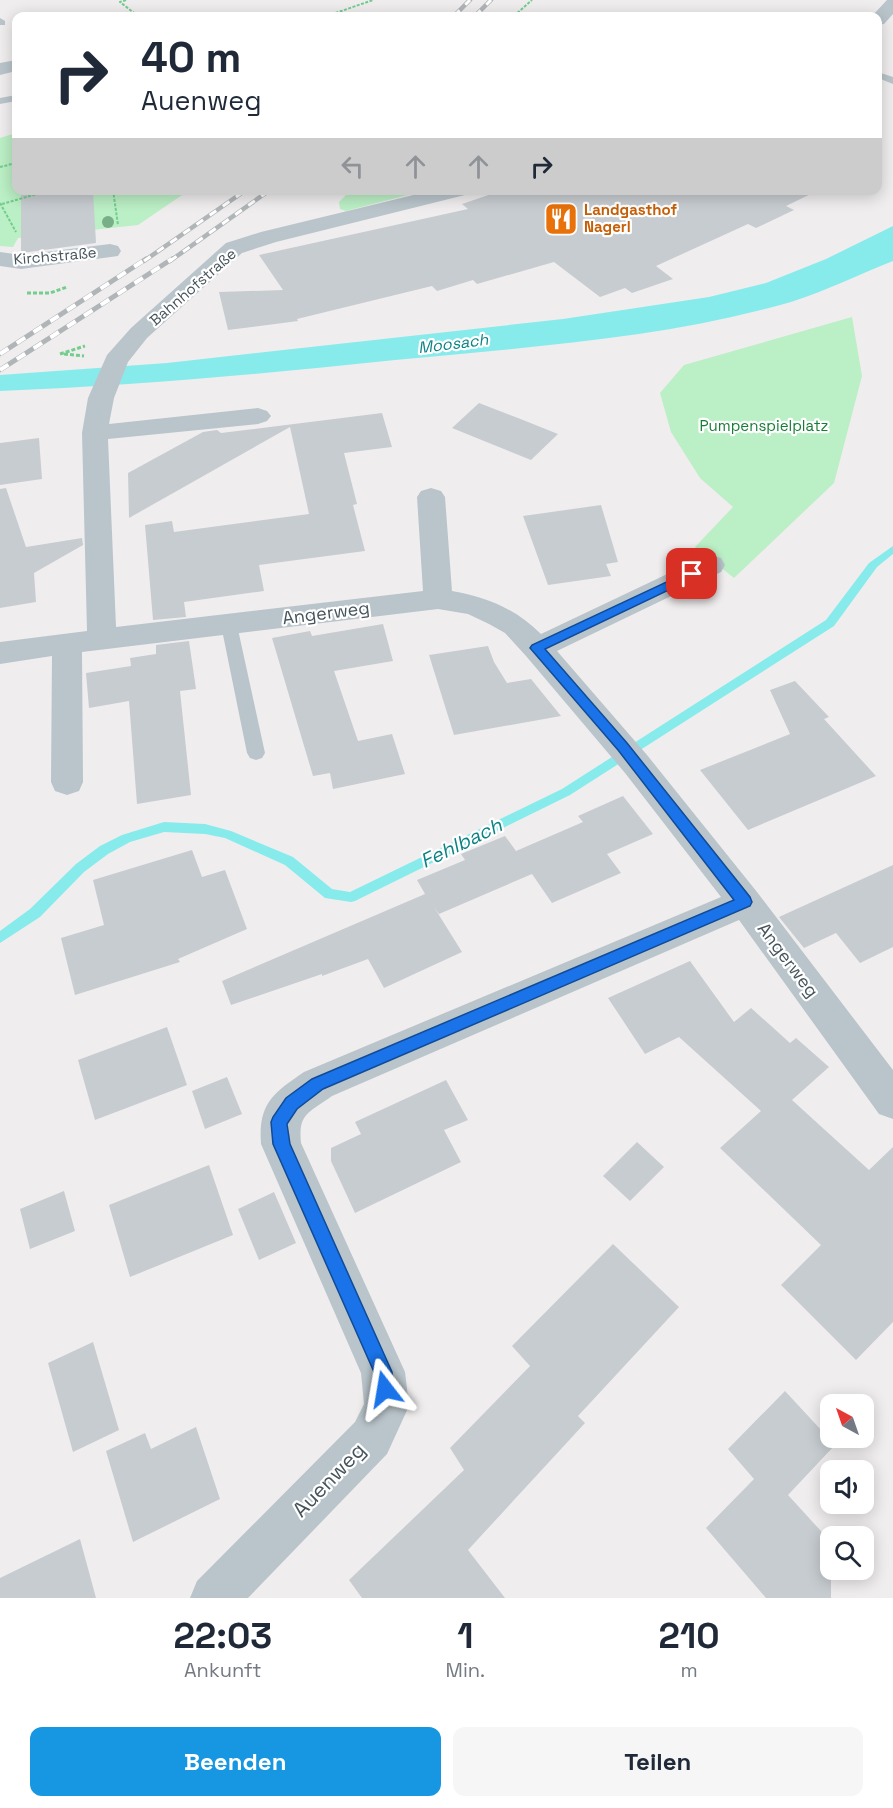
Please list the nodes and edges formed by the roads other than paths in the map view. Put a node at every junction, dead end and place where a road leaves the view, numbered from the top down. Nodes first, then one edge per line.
1 (893, 4) edge
2 (882, 16) edge
3 (441, 195) edge
4 (110, 251) dead end
5 (0, 259) edge
6 (258, 416) dead end
7 (95, 433) junction
8 (432, 497) dead end
9 (711, 565) dead end
10 (438, 599) junction
11 (229, 625) junction
12 (102, 639) junction
13 (67, 644) junction
14 (537, 648) junction
15 (0, 653) edge
16 (256, 753) dead end
17 (67, 782) dead end
18 (744, 902) junction
19 (893, 1101) edge
20 (214, 1598) edge

1 - 2 street
3 - 7 street, Bahnhofstraße
4 - 5 street, Kirchstraße
6 - 7 street
7 - 12 street
8 - 10 street
9 - 14 street
10 - 11 street, Angerweg
10 - 14 street, Angerweg
11 - 12 street, Angerweg
11 - 16 lane
12 - 13 street, Angerweg
13 - 15 street, Angerweg
13 - 17 street
14 - 18 street, Angerweg
18 - 19 street, Angerweg
18 - 20 street, Auenweg

